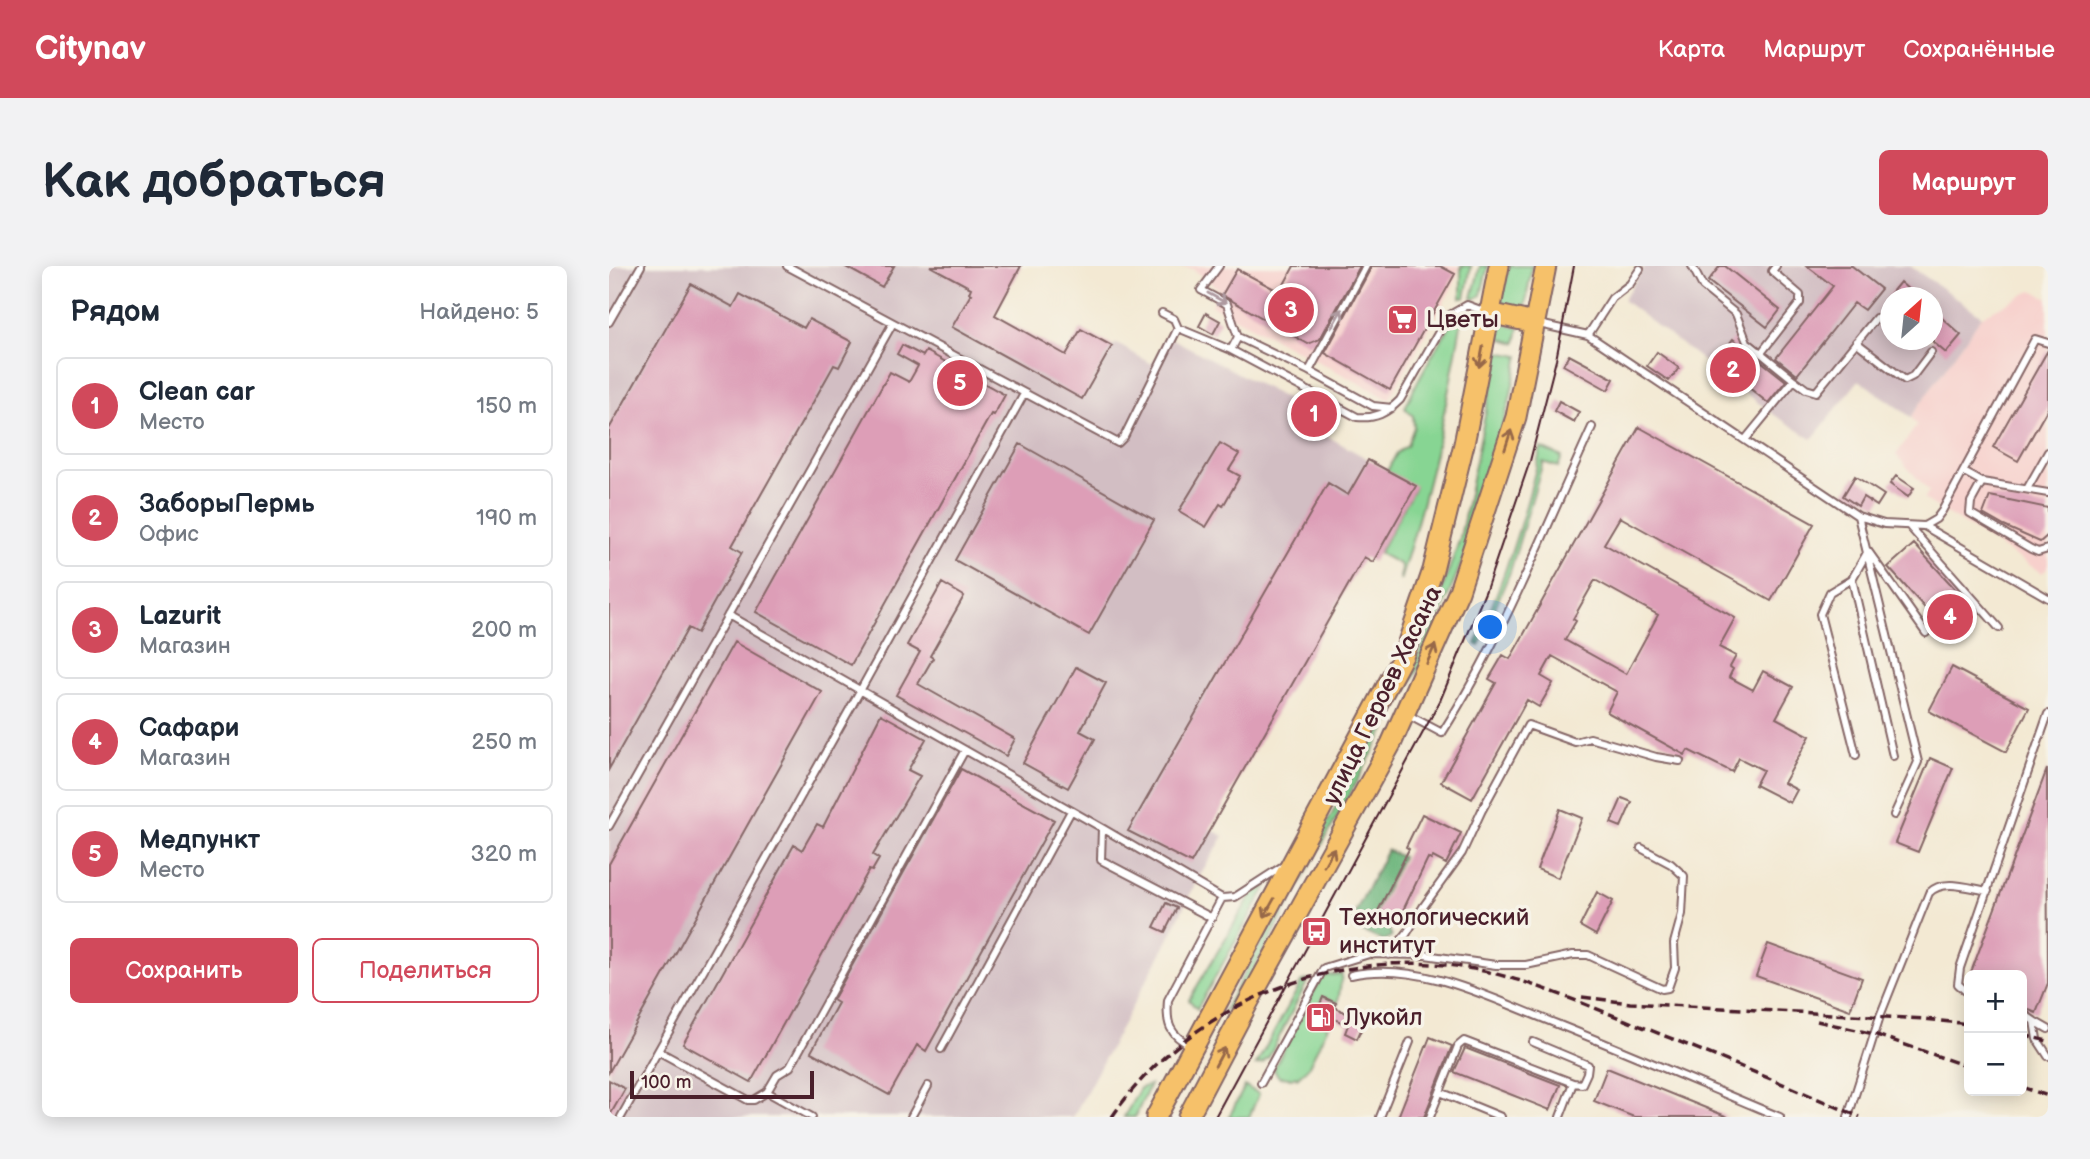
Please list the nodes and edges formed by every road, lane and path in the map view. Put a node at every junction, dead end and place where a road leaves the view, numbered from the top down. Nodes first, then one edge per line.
1 (641, 266) edge
2 (787, 266) edge
3 (1219, 266) edge
4 (1366, 266) edge
5 (1499, 266) edge
6 (1546, 266) edge
7 (1692, 266) edge
8 (1703, 266) edge
9 (1771, 268) edge
10 (1640, 269) dead end
11 (1696, 274) junction
12 (1162, 313) dead end
13 (1489, 313) junction
14 (1875, 318) dead end
15 (609, 322) edge
16 (893, 323) junction
17 (1535, 323) junction
18 (1178, 328) junction
19 (1588, 335) junction
20 (1238, 337) junction
21 (1856, 342) junction
22 (2048, 343) edge
23 (1231, 350) junction
24 (1931, 352) dead end
25 (1761, 353) junction
26 (1309, 371) junction
27 (1794, 380) junction
28 (1024, 394) junction
29 (1392, 408) junction
30 (1592, 427) dead end
31 (1745, 440) junction
32 (2048, 452) edge
33 (1964, 471) junction
34 (1982, 482) junction
35 (2027, 489) junction
36 (2047, 492) edge
37 (1858, 516) junction
38 (1909, 526) junction
39 (1924, 526) junction
40 (2048, 550) edge
41 (1868, 551) junction
42 (1852, 579) junction
43 (2048, 598) edge
44 (728, 615) junction
45 (2000, 628) dead end
46 (1926, 633) dead end
47 (860, 691) junction
48 (1406, 714) junction
49 (2048, 714) edge
50 (965, 750) junction
51 (1856, 755) dead end
52 (1893, 756) dead end
53 (1680, 761) dead end
54 (1071, 811) junction
55 (1894, 815) dead end
56 (609, 825) edge
57 (1102, 828) junction
58 (1641, 848) dead end
59 (1296, 858) junction
60 (1988, 891) junction
61 (1222, 898) junction
62 (1212, 918) junction
63 (1389, 955) junction
64 (1351, 975) dead end
65 (1964, 989) edge
66 (2027, 1016) edge
67 (2034, 1021) junction
68 (2048, 1029) edge
69 (1410, 1042) dead end
70 (1533, 1042) dead end
71 (1193, 1047) junction
72 (941, 1049) dead end
73 (658, 1051) junction
74 (2048, 1056) edge
75 (1261, 1083) dead end
76 (1573, 1083) junction
77 (928, 1086) dead end
78 (767, 1092) junction
79 (1440, 1093) junction
80 (621, 1117) edge
81 (812, 1117) edge
82 (911, 1117) edge
83 (1156, 1117) edge
84 (1188, 1117) edge
85 (1380, 1117) edge
86 (1430, 1117) edge
87 (1501, 1117) edge
88 (1560, 1117) edge
89 (1780, 1117) edge
90 (1848, 1117) edge

1 - 15 lane
2 - 16 lane
3 -> 20 lane
26 -> 4 lane
5 - 13 main road, улица Героев Хасана
6 - 17 main road, улица Героев Хасана
7 - 11 lane
8 - 11 lane
9 - 25 lane
10 - 19 lane
11 - 25 lane
12 - 18 lane
13 - 17 main road
13 - 29 lane
13 -> 59 main road, улица Героев Хасана
14 - 21 lane
16 - 28 lane
16 - 44 lane
17 - 19 lane
48 -> 17 main road, улица Героев Хасана
18 - 23 lane
18 - 28 lane
19 - 31 lane
20 - 23 lane
20 - 26 lane
21 - 24 lane
21 - 27 lane
22 - 33 lane
23 - 29 lane
25 - 27 lane
26 - 29 lane
27 - 31 lane
28 - 47 lane
30 - 48 lane
31 - 37 lane
32 - 35 lane
33 - 34 lane
33 - 39 lane
34 - 35 lane
34 - 40 lane
35 - 36 lane
37 - 38 lane
37 - 41 lane
38 - 39 lane
38 - 45 lane
39 - 43 lane
41 - 42 lane
41 - 46 lane
41 - 55 lane
42 - 51 lane
42 - 52 lane
44 - 47 lane
44 - 56 lane
47 - 50 lane
47 - 73 lane
84 -> 48 main road, улица Героев Хасана
49 - 60 lane
50 - 54 lane
50 - 78 lane
53 - 63 lane
54 - 57 lane
54 - 72 lane
57 - 61 lane
57 - 62 lane
58 - 63 lane
59 - 61 lane
59 -> 71 main road, улица Героев Хасана
60 - 65 lane
60 - 90 lane
61 - 62 lane
62 - 71 lane
63 - 75 lane
64 - 89 lane
66 - 67 lane
67 - 68 lane
67 - 74 lane
69 - 85 lane
70 - 76 lane
71 - 83 main road, улица Героев Хасана
73 - 78 lane
73 - 80 lane
76 - 79 lane
76 - 88 lane
77 - 82 lane
78 - 81 lane
79 - 86 lane
79 - 87 lane

